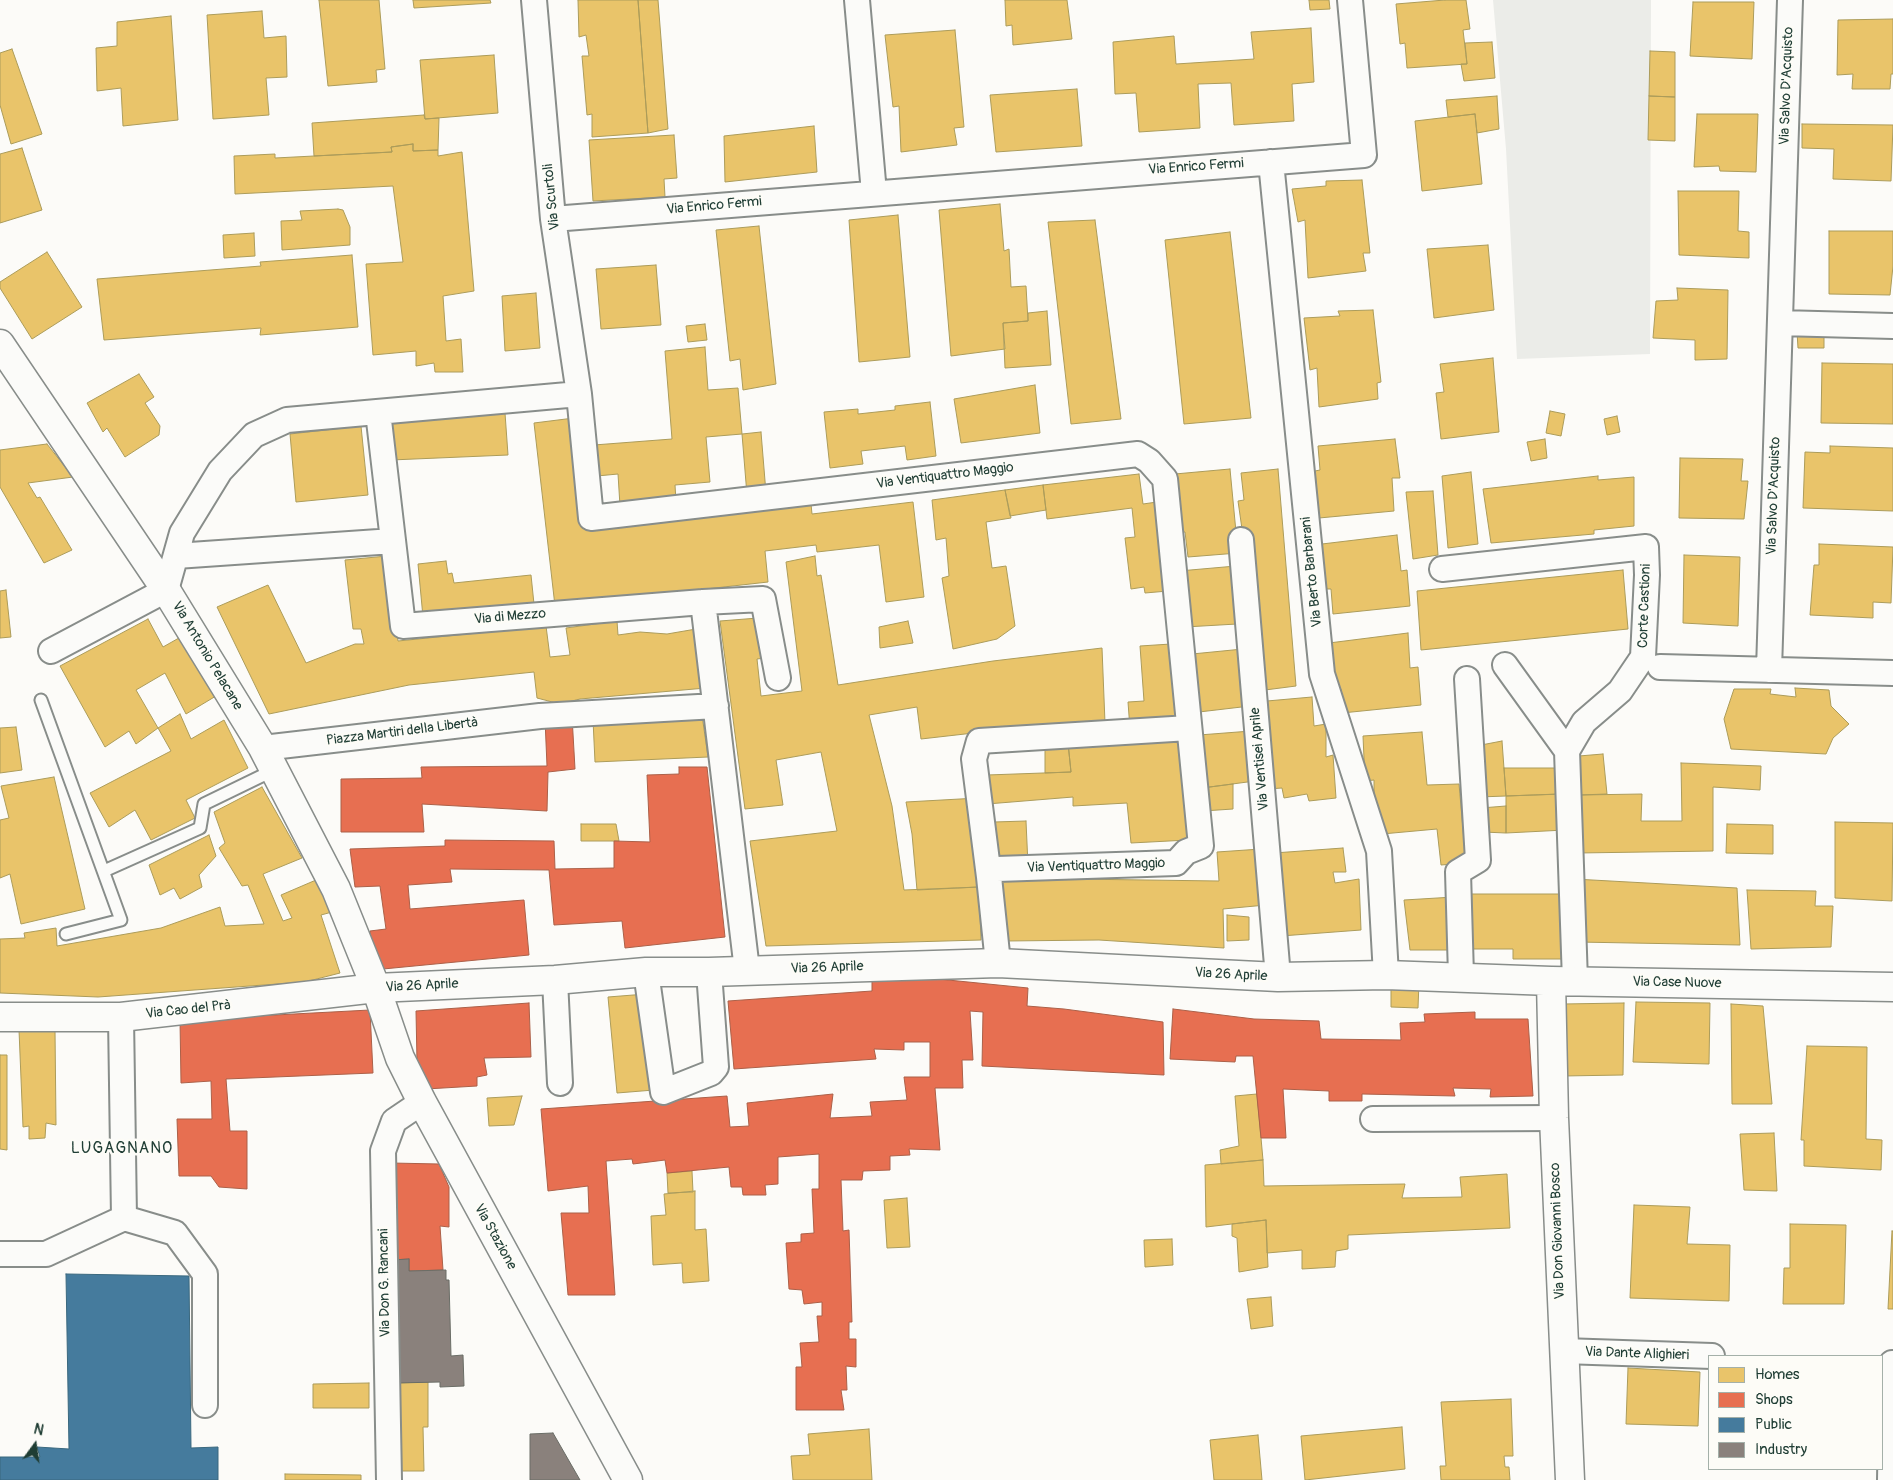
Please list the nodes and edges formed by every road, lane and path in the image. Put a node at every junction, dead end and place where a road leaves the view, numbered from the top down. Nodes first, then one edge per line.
1 (534, 0) edge
2 (858, 0) edge
3 (1350, 0) edge
4 (1790, 0) edge
5 (1271, 162) junction
6 (874, 193) junction
7 (554, 219) junction
8 (1780, 322) junction
9 (1893, 326) edge
10 (0, 344) edge
11 (579, 394) junction
12 (378, 412) junction
13 (1241, 540) dead end
14 (393, 541) junction
15 (176, 556) junction
16 (1442, 569) dead end
17 (166, 590) junction
18 (703, 602) junction
19 (51, 651) dead end
20 (1505, 665) dead end
21 (1660, 667) dead end
22 (1769, 670) junction
23 (1893, 674) edge
24 (778, 678) dead end
25 (1467, 679) dead end
26 (41, 700) dead end
27 (716, 706) junction
28 (1189, 728) junction
29 (1567, 751) junction
30 (269, 759) junction
31 (104, 871) junction
32 (989, 876) junction
33 (66, 934) dead end
34 (998, 963) junction
35 (747, 970) junction
36 (646, 972) junction
37 (709, 972) junction
38 (1386, 975) junction
39 (1461, 976) junction
40 (1278, 977) junction
41 (555, 980) junction
42 (1563, 981) junction
43 (1893, 987) edge
44 (376, 988) junction
45 (0, 1017) edge
46 (121, 1017) junction
47 (560, 1083) dead end
48 (422, 1102) junction
49 (1554, 1118) junction
50 (1373, 1119) dead end
51 (124, 1218) junction
52 (0, 1254) edge
53 (1563, 1351) junction
54 (1708, 1356) edge
55 (1889, 1363) edge
56 (205, 1405) dead end
57 (389, 1480) edge
58 (628, 1480) edge
59 (1570, 1480) edge
60 (1890, 1480) edge

1 - 7 street, Via Scurtoli
2 - 6 street
3 - 5 street, Via Enrico Fermi
4 - 8 street, Via Salvo D'Acquisto
5 - 6 street, Via Enrico Fermi
5 - 38 street, Via Berto Barbarani
6 - 7 street, Via Enrico Fermi
7 - 11 street, Via Scurtoli
8 - 9 street
8 - 22 street, Via Salvo D'Acquisto
10 - 17 main road, Via Antonio Pelacane
11 - 12 street
11 - 28 street, Via Ventiquattro Maggio
12 - 14 street, Via di Mezzo
12 - 15 street
13 - 40 street, Via Ventisei Aprile
14 - 15 street
14 - 18 street, Via di Mezzo
15 - 17 street
16 - 29 street, Corte Castioni
17 - 19 street
17 - 30 main road, Via Antonio Pelacane
18 - 24 street, Via di Mezzo
18 - 27 street
20 - 29 street
21 - 22 street
22 - 23 street
25 - 39 street
26 - 31 lane
27 - 30 street, Piazza Martiri della Libertà
27 - 35 street
28 - 32 street, Via Ventiquattro Maggio
28 - 32 street
29 - 42 street
30 - 31 lane
30 - 44 main road, Via Antonio Pelacane
31 - 33 lane
32 - 34 street
34 - 35 main road, Via 26 Aprile
34 - 40 main road, Via 26 Aprile
35 - 37 main road, Via 26 Aprile
36 - 37 main road, Via 26 Aprile
36 - 37 street
36 - 41 main road, Via 26 Aprile
38 - 39 main road, Via Case Nuove
38 - 40 main road, Via Case Nuove
39 - 42 main road, Via Case Nuove
41 - 44 main road, Via 26 Aprile
41 - 47 street
42 - 43 main road, Via Case Nuove
42 - 49 main road, Via Don Giovanni Bosco
44 - 46 main road, Via Cao del Prà
44 - 48 main road, Via Stazione
45 - 46 main road, Via Cao del Prà
46 - 51 street
48 - 57 street, Via Don G. Rancani
48 - 58 main road, Via Stazione
49 - 50 street
49 - 53 main road, Via Don Giovanni Bosco
51 - 52 street
51 - 56 street
53 - 54 street, Via Dante Alighieri
53 - 59 main road, Via Don Giovanni Bosco
55 - 60 street

